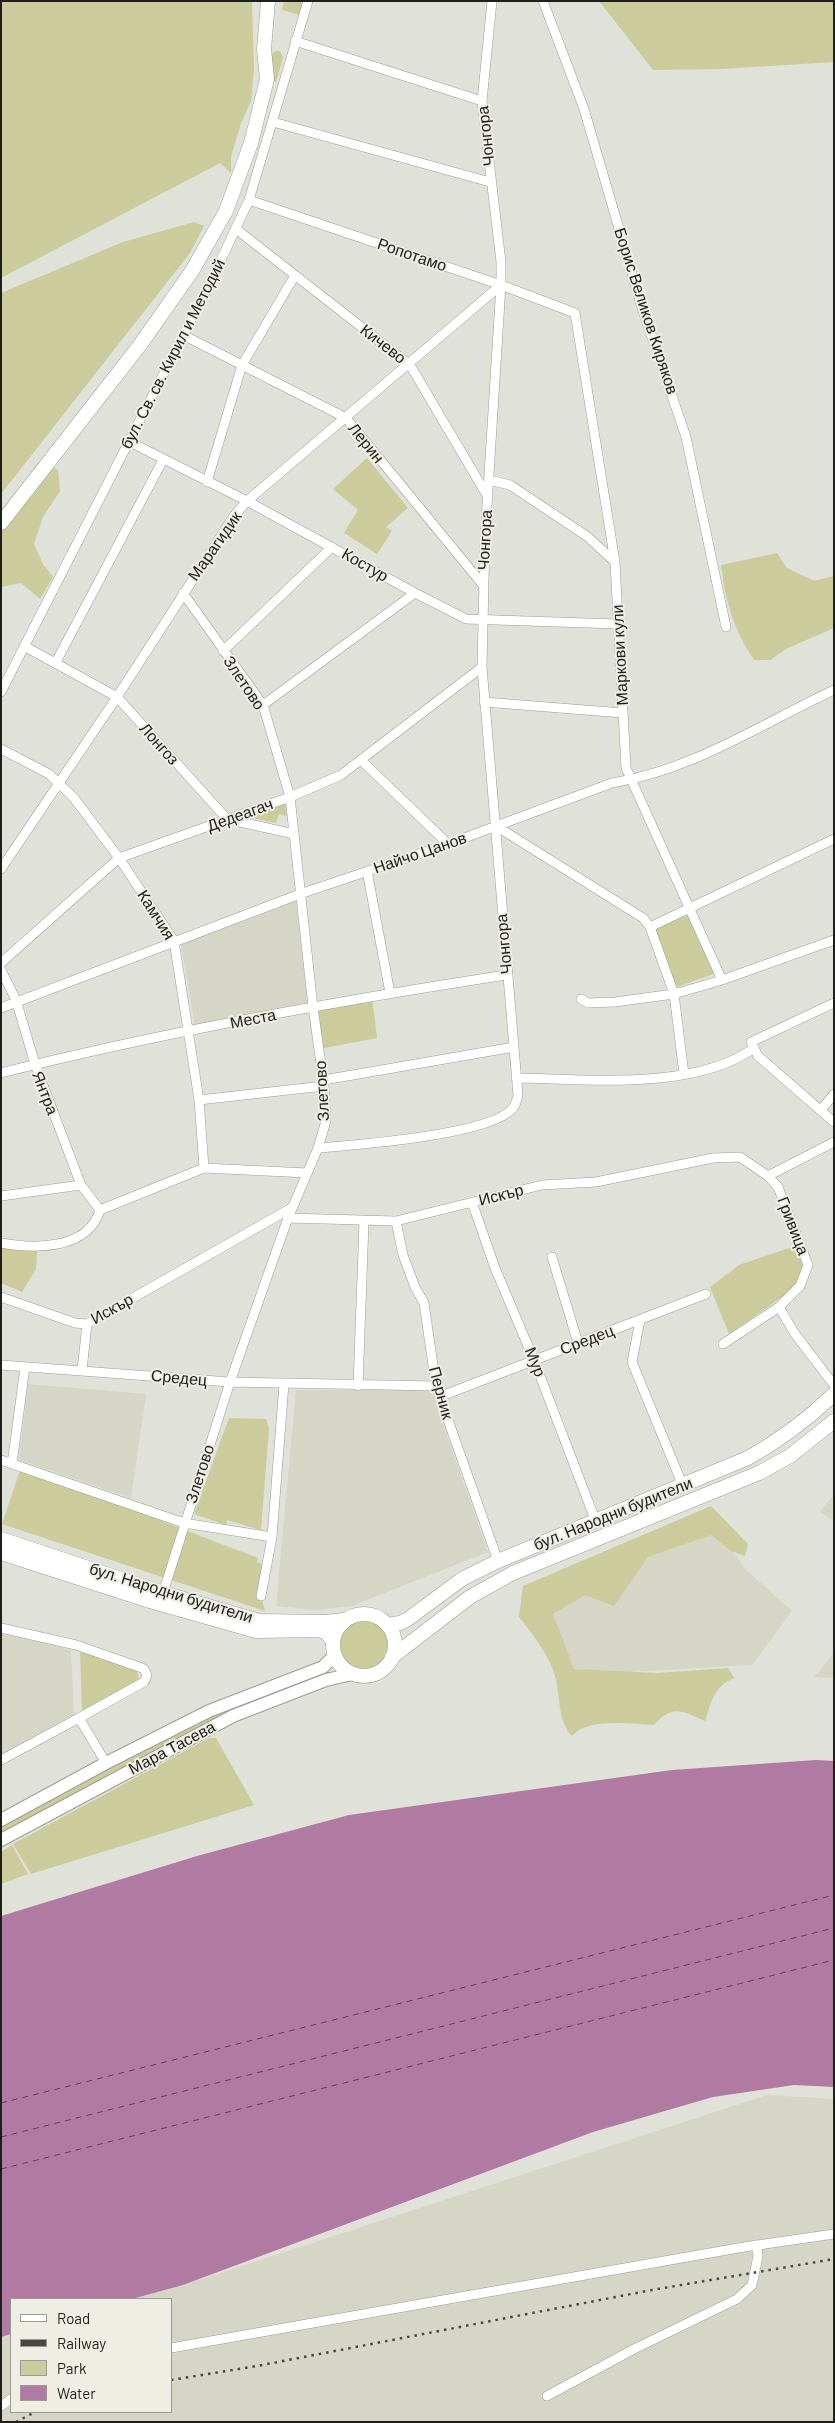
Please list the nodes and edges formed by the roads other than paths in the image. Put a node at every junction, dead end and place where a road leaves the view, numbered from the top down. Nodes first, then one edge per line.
1 (268, 1) edge
2 (308, 1) edge
3 (542, 1) edge
4 (491, 2) edge
5 (295, 40) junction
6 (482, 101) junction
7 (272, 122) junction
8 (253, 136) junction
9 (267, 140) junction
10 (490, 182) junction
11 (249, 200) junction
12 (236, 229) junction
13 (294, 276) junction
14 (501, 286) junction
15 (575, 313) joint
16 (183, 335) junction
17 (242, 365) junction
18 (410, 365) junction
19 (346, 418) junction
20 (128, 441) junction
21 (163, 460) junction
22 (489, 480) junction
23 (207, 482) junction
24 (488, 498) junction
25 (247, 501) junction
26 (1, 523) edge
27 (332, 546) junction
28 (615, 562) junction
29 (483, 585) junction
30 (183, 593) junction
31 (415, 593) junction
32 (482, 620) junction
33 (618, 624) junction
34 (726, 627) dead end
35 (24, 646) junction
36 (222, 651) junction
37 (56, 662) junction
38 (482, 668) junction
39 (834, 690) edge
40 (1, 692) edge
41 (117, 697) junction
42 (484, 702) junction
43 (263, 705) junction
44 (623, 713) junction
45 (1, 749) edge
46 (361, 760) junction
47 (630, 780) junction
48 (59, 782) junction
49 (290, 797) junction
50 (227, 819) junction
51 (496, 826) junction
52 (294, 834) junction
53 (834, 839) edge
54 (448, 844) junction
55 (119, 858) junction
56 (1, 869) edge
57 (367, 872) junction
58 (300, 894) junction
59 (688, 910) junction
60 (650, 927) junction
61 (834, 940) edge
62 (174, 941) junction
63 (1, 963) edge
64 (1, 970) edge
65 (506, 975) junction
66 (722, 980) junction
67 (390, 993) junction
68 (674, 994) junction
69 (581, 999) dead end
70 (16, 1000) junction
71 (834, 1003) edge
72 (313, 1007) junction
73 (1, 1008) edge
74 (189, 1031) junction
75 (752, 1045) junction
76 (514, 1047) junction
77 (35, 1064) junction
78 (1, 1073) edge
79 (684, 1074) junction
80 (516, 1078) junction
81 (324, 1083) junction
82 (834, 1094) edge
83 (199, 1100) junction
84 (820, 1110) junction
85 (834, 1122) edge
86 (834, 1142) edge
87 (318, 1148) junction
88 (204, 1168) junction
89 (307, 1173) junction
90 (768, 1176) junction
91 (81, 1185) junction
92 (1, 1196) edge
93 (472, 1202) junction
94 (293, 1206) junction
95 (100, 1210) junction
96 (288, 1218) junction
97 (396, 1221) junction
98 (364, 1222) junction
99 (1, 1243) edge
100 (552, 1257) dead end
101 (706, 1294) dead end
102 (1, 1297) edge
103 (779, 1307) junction
104 (640, 1320) junction
105 (87, 1324) junction
106 (578, 1343) junction
107 (723, 1344) dead end
108 (534, 1360) junction
109 (1, 1365) edge
110 (25, 1367) junction
111 (82, 1370) junction
112 (230, 1382) junction
113 (284, 1384) junction
114 (834, 1385) edge
115 (358, 1386) junction
116 (436, 1386) junction
117 (834, 1394) edge
118 (439, 1397) junction
119 (834, 1421) edge
120 (1, 1460) edge
121 (12, 1464) junction
122 (683, 1486) junction
123 (596, 1522) junction
124 (184, 1523) junction
125 (272, 1537) junction
126 (1, 1540) edge
127 (1, 1553) edge
128 (498, 1561) junction
129 (163, 1593) junction
130 (261, 1596) dead end
131 (344, 1620) junction
132 (388, 1625) junction
133 (1, 1628) edge
134 (332, 1640) junction
135 (334, 1656) junction
136 (392, 1657) junction
137 (352, 1674) junction
138 (79, 1718) junction
139 (1, 1760) edge
140 (106, 1763) junction
141 (1, 1820) edge
142 (1, 1840) edge
143 (834, 2234) edge
144 (757, 2245) junction
145 (172, 2348) edge
146 (547, 2396) dead end

1 - 8 main road, бул. Св. св. Кирил и Методий
2 - 5 street, бул. Св. св. Кирил и Методий
3 - 34 street, Борис Великов Киряков
4 - 6 street, Чонгора
5 - 6 street
5 - 7 street, бул. Св. св. Кирил и Методий
6 - 10 street, Чонгора
7 - 9 street, бул. Св. св. Кирил и Методий
7 - 10 street
8 - 9 street
8 - 26 main road, бул. Св. св. Кирил и Методий
9 - 11 street, бул. Св. св. Кирил и Методий
10 - 14 street, Чонгора
11 - 12 street, бул. Св. св. Кирил и Методий
11 - 14 street, Ропотамо
12 - 13 street, Кичево
12 - 16 street, бул. Св. св. Кирил и Методий
13 - 17 street
13 - 18 street, Кичево
14 - 15 street, Ропотамо
14 - 18 street, Марагидик
14 - 22 street, Чонгора
15 - 28 street, Маркови кули
16 - 17 street, Лерин
16 - 20 street, бул. Св. св. Кирил и Методий
17 - 19 street, Лерин
17 - 23 street
18 - 19 street, Марагидик
18 - 24 street, Кичево
19 - 25 street, Марагидик
19 - 29 street, Лерин
20 - 21 street, Костур
20 - 35 street, бул. Св. св. Кирил и Методий
21 - 23 street, Костур
21 - 37 street
22 - 24 street, Чонгора
22 - 28 street
23 - 25 street, Костур
24 - 29 street, Чонгора
25 - 27 street, Костур
25 - 30 street, Марагидик
27 - 31 street, Костур
27 - 36 street
28 - 33 street, Маркови кули
29 - 32 street, Чонгора
30 - 36 street, Злетово
30 - 41 street, Марагидик
31 - 32 street, Костур
31 - 43 street
32 - 33 street, Костур
32 - 38 street, Чонгора
33 - 44 street, Маркови кули
35 - 37 street, Лонгоз
35 - 40 street, бул. Св. св. Кирил и Методий
36 - 43 street, Злетово
37 - 41 street, Лонгоз
38 - 42 street, Чонгора
38 - 46 street, Дедеагач
39 - 47 street, Найчо Цанов
41 - 48 street, Марагидик
41 - 50 street, Лонгоз
42 - 44 street
42 - 51 street, Чонгора
43 - 49 street, Злетово
44 - 47 street, Маркови кули
45 - 48 street, Камчия
46 - 49 street, Дедеагач
46 - 54 street
47 - 51 street, Найчо Цанов
47 - 59 street, Маркови кули
48 - 55 street, Камчия
48 - 56 street, Марагидик
49 - 50 street, Дедеагач
49 - 52 street, Злетово
50 - 52 street
50 - 55 street, Дедеагач
51 - 54 street, Найчо Цанов
51 - 60 street
51 - 65 street, Чонгора
52 - 58 street, Злетово
53 - 59 street
54 - 57 street, Найчо Цанов
55 - 62 street, Камчия
55 - 63 street, Дедеагач
57 - 58 street, Найчо Цанов
57 - 67 street
58 - 62 street, Найчо Цанов
58 - 72 street, Злетово
59 - 60 street
59 - 66 street, Маркови кули
60 - 68 street
61 - 66 street
62 - 70 street, Найчо Цанов
62 - 74 street, Камчия
64 - 70 street, Янтра
65 - 67 street, Места
65 - 76 street, Чонгора
66 - 68 street
67 - 72 street, Места
68 - 69 street
68 - 79 street
70 - 73 street, Найчо Цанов
70 - 77 street, Янтра
71 - 75 street
72 - 74 street, Места
72 - 81 street, Злетово
74 - 77 street, Места
74 - 83 street, Камчия
75 - 79 street
75 - 84 street
76 - 80 street, Чонгора
76 - 81 street
77 - 78 street, Места
77 - 91 street, Янтра
79 - 80 street
80 - 87 street, Чонгора
81 - 83 street
81 - 87 street, Злетово
82 - 84 street
83 - 88 street, Камчия
84 - 85 street
86 - 90 street
87 - 89 street, Злетово
88 - 89 street
88 - 95 street
89 - 94 street, Злетово
90 - 93 street, Искър
90 - 103 street, Гривица
91 - 92 street
91 - 95 street, Янтра
93 - 97 street, Искър
93 - 108 street, Мур
94 - 96 street, Злетово
94 - 105 street, Искър
95 - 99 street
96 - 98 street, Искър
96 - 112 street, Злетово
97 - 98 street, Искър
97 - 116 street, Перник
98 - 115 street
100 - 106 street
101 - 104 street, Средец
102 - 105 street, Искър
103 - 107 street, Гривица
103 - 114 street
104 - 106 street, Средец
104 - 122 street
105 - 111 street
106 - 108 street, Средец
108 - 118 street, Средец
108 - 123 street, Мур
109 - 110 street, Средец
110 - 111 street, Средец
110 - 121 street
111 - 112 street, Средец
112 - 113 street, Средец
112 - 124 street, Злетово
113 - 115 street, Средец
113 - 125 street
115 - 116 street, Средец
116 - 118 street, Перник
117 - 122 main road, бул. Народни будители
118 - 128 street, Перник
119 - 136 main road, бул. Народни будители
120 - 121 street
121 - 124 street
122 - 123 main road, бул. Народни будители
123 - 128 main road, бул. Народни будители
124 - 125 street
124 - 129 street, Злетово
125 - 130 street
126 - 129 main road, бул. Народни будители
127 - 134 main road, бул. Народни будители
128 - 132 main road, бул. Народни будители
129 - 131 main road, бул. Народни будители
131 - 132 main road
131 - 134 main road
132 - 136 main road
133 - 138 street
134 - 135 main road
135 - 137 main road
135 - 140 main road, Мара Тасева
136 - 137 main road
137 - 142 main road, Мара Тасева
138 - 139 street
138 - 140 street
140 - 141 main road, Мара Тасева
143 - 144 street
144 - 145 street
144 - 146 street

